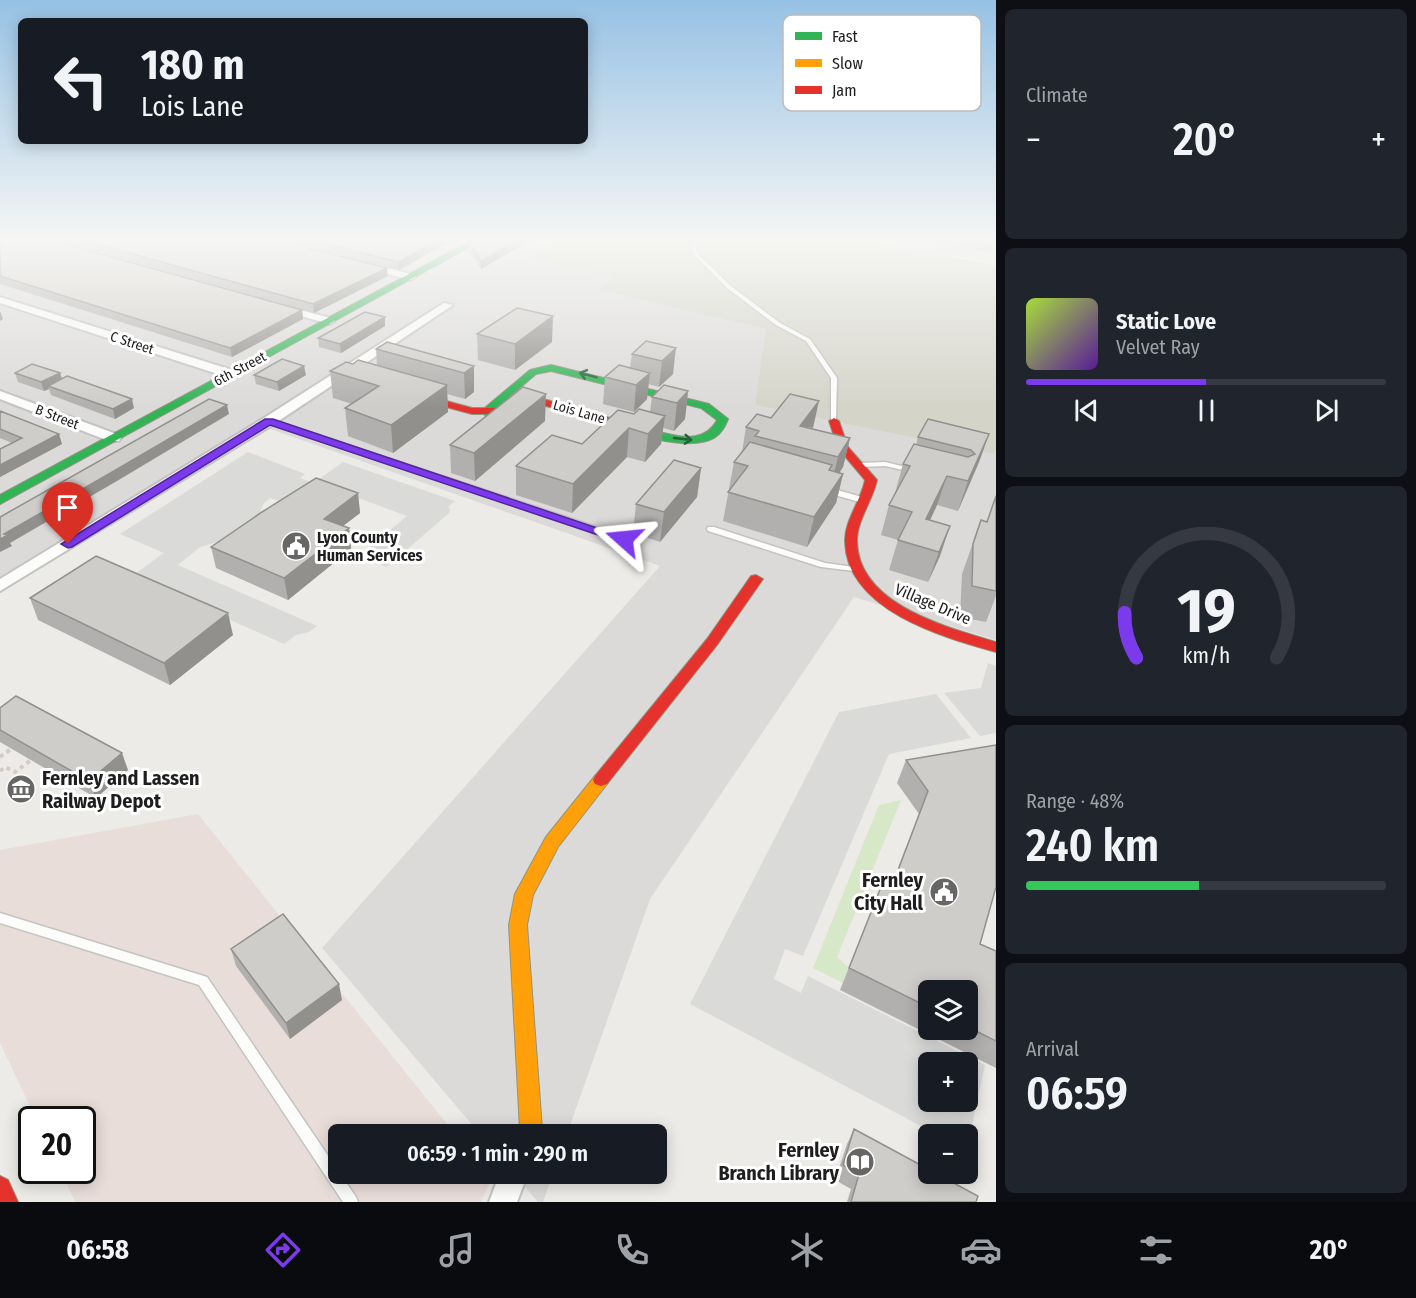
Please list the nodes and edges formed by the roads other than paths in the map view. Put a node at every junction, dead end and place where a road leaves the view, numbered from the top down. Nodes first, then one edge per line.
1 (378, 295) edge
2 (740, 295) edge
3 (0, 300) edge
4 (267, 304) edge
5 (448, 305) dead end
6 (330, 321) junction
7 (343, 373) junction
8 (231, 374) junction
9 (364, 379) edge
10 (405, 392) edge
11 (0, 395) edge
12 (485, 412) junction
13 (269, 421) junction
14 (834, 421) joint
15 (114, 438) junction
16 (860, 465) junction
17 (917, 471) edge
18 (822, 488) edge
19 (0, 500) edge
20 (866, 501) junction
21 (711, 529) dead end
22 (624, 539) dead end
23 (856, 569) junction
24 (756, 579) dead end
25 (0, 586) edge
26 (996, 647) edge
27 (0, 918) edge
28 (531, 1124) edge
29 (509, 1184) edge
30 (0, 1188) edge
31 (6, 1202) edge
32 (351, 1202) edge
33 (502, 1202) edge

1 - 6 street, 6th Street
2 - 14 lane
3 - 8 street, C Street
4 - 6 street
5 - 7 street
6 - 8 street, 6th Street
7 - 9 street
7 - 13 street
8 - 15 street, 6th Street
10 - 12 street, Lois Lane
11 - 15 street, B Street
12 -> 12 street, Lois Lane
13 - 22 lane
13 - 25 street
14 - 16 street, Village Drive
15 - 19 street, 6th Street
16 - 17 lane
16 - 20 street, Village Drive
18 - 20 lane
20 - 23 street, Village Drive
21 - 23 lane
23 - 26 street, Village Drive
24 - 28 street
27 - 32 lane
29 - 33 street
30 - 31 street

